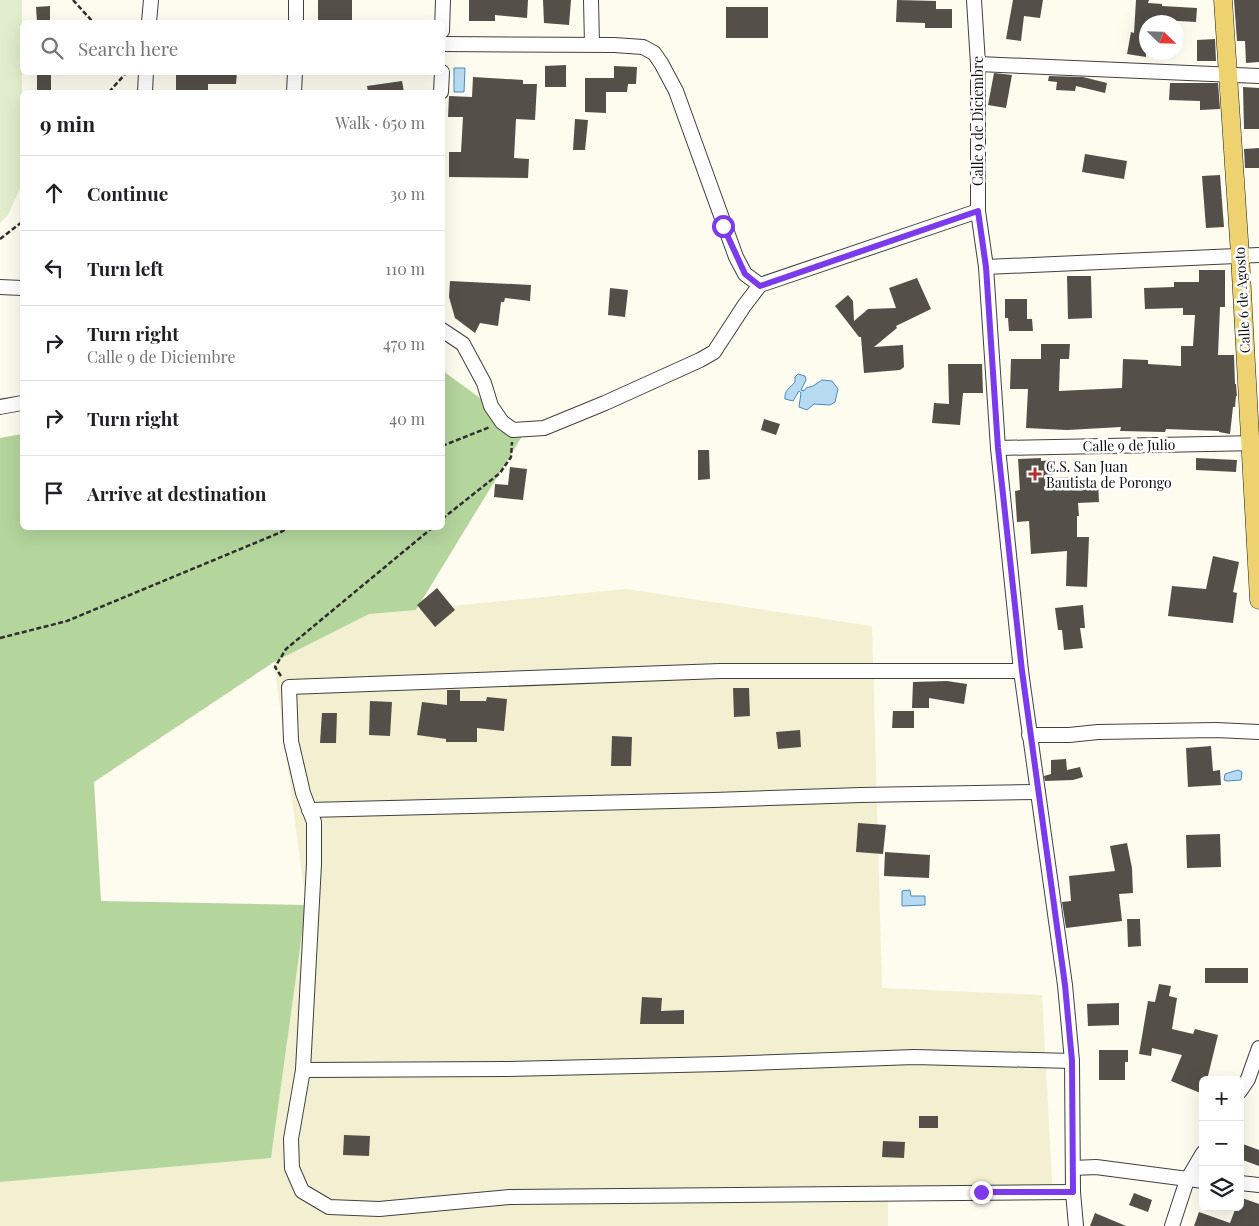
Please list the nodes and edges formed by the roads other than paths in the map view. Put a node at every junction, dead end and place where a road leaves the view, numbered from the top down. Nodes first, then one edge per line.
1 (150, 0) edge
2 (296, 0) edge
3 (443, 0) edge
4 (591, 0) edge
5 (974, 0) edge
6 (1223, 0) edge
7 (149, 20) edge
8 (296, 20) edge
9 (442, 20) edge
10 (445, 44) edge
11 (592, 44) junction
12 (978, 64) junction
13 (146, 75) edge
14 (295, 75) edge
15 (442, 75) edge
16 (1227, 75) junction
17 (1259, 76) edge
18 (145, 90) edge
19 (294, 90) edge
20 (441, 90) edge
21 (978, 211) junction
22 (1240, 255) junction
23 (1259, 255) edge
24 (986, 267) junction
25 (760, 286) junction
26 (0, 287) edge
27 (20, 288) edge
28 (445, 332) edge
29 (20, 403) edge
30 (0, 408) edge
31 (1254, 443) edge
32 (998, 448) junction
33 (1259, 600) edge
34 (1022, 671) junction
35 (1259, 732) edge
36 (1029, 734) junction
37 (1038, 792) junction
38 (309, 810) junction
39 (1259, 1048) edge
40 (1072, 1061) junction
41 (303, 1070) junction
42 (1244, 1085) edge
43 (1199, 1160) edge
44 (1073, 1168) junction
45 (1187, 1180) junction
46 (1199, 1181) edge
47 (1244, 1183) edge
48 (1259, 1184) edge
49 (1073, 1192) junction
50 (1076, 1226) edge
51 (1172, 1226) edge

1 - 7 street
2 - 8 street
3 - 9 street
4 - 11 street
5 - 12 street, Calle 9 de Diciembre
6 - 16 main road, Calle 6 de Agosto
10 - 11 street
11 - 25 street
12 - 16 street
12 - 21 street, Calle 9 de Diciembre
13 - 18 street
14 - 19 street
15 - 20 street
16 - 17 street
16 - 22 main road, Calle 6 de Agosto
21 - 24 street, Calle 9 de Diciembre
21 - 25 street
22 - 23 street
22 - 24 street
22 - 31 main road, Calle 6 de Agosto
24 - 32 street, Calle 9 de Diciembre
25 - 28 street
26 - 27 street
29 - 30 street
31 - 32 street, Calle 9 de Julio
31 - 33 main road, Calle 6 de Agosto
32 - 34 street, Calle 9 de Diciembre
34 - 36 street, Calle 9 de Diciembre
34 - 38 street
35 - 36 street
36 - 37 street, Calle 9 de Diciembre
37 - 38 street
37 - 40 street, Calle 9 de Diciembre
38 - 41 street
39 - 42 street
40 - 41 street
40 - 44 street, Calle 9 de Diciembre
41 - 49 street
43 - 45 street
44 - 45 street
44 - 49 street, Calle 9 de Diciembre
45 - 46 street
45 - 51 street
47 - 48 street
49 - 50 street, Calle 9 de Diciembre

